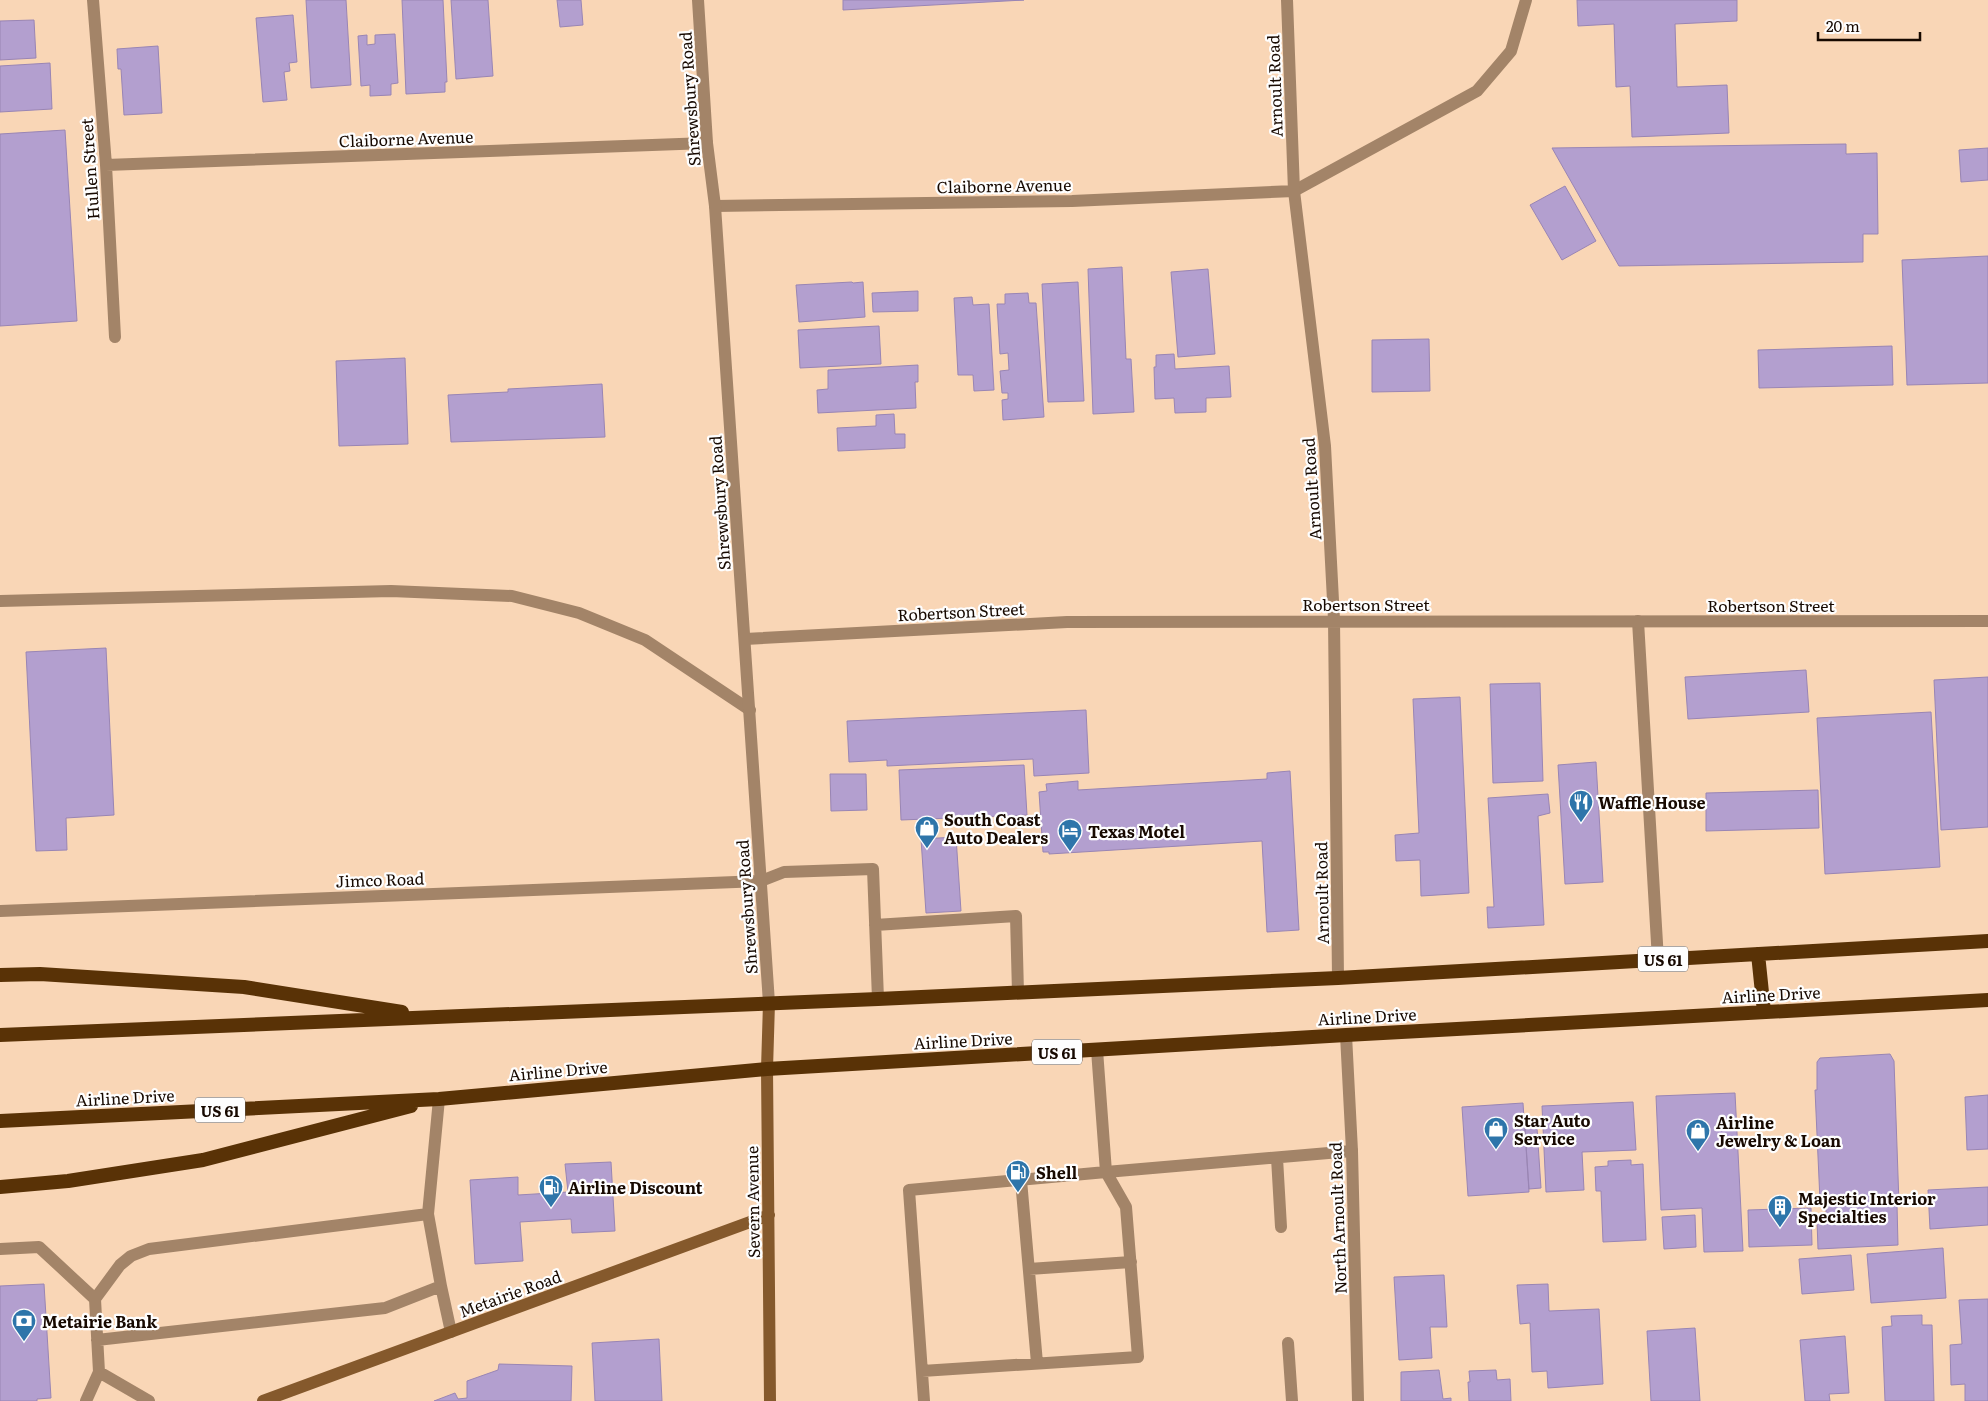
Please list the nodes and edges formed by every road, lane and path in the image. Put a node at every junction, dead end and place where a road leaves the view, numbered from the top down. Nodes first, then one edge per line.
1 (93, 0) edge
2 (698, 0) edge
3 (1286, 0) edge
4 (1526, 0) edge
5 (707, 143) junction
6 (106, 165) junction
7 (1294, 191) junction
8 (715, 206) junction
9 (115, 337) dead end
10 (0, 601) edge
11 (1334, 620) junction
12 (1638, 621) junction
13 (1988, 621) edge
14 (745, 639) junction
15 (750, 710) junction
16 (761, 881) junction
17 (0, 911) edge
18 (875, 925) junction
19 (1988, 940) edge
20 (1758, 954) junction
21 (1658, 960) junction
22 (0, 974) edge
23 (1338, 978) junction
24 (1018, 993) junction
25 (878, 999) junction
26 (1988, 1000) edge
27 (769, 1003) junction
28 (1764, 1012) junction
29 (432, 1017) junction
30 (0, 1035) edge
31 (1346, 1035) junction
32 (1097, 1050) junction
33 (767, 1069) junction
34 (439, 1099) junction
35 (0, 1121) edge
36 (1352, 1152) junction
37 (1277, 1158) junction
38 (1106, 1172) junction
39 (1021, 1180) junction
40 (0, 1187) edge
41 (428, 1214) junction
42 (769, 1215) junction
43 (1281, 1227) dead end
44 (0, 1249) edge
45 (1131, 1262) junction
46 (1029, 1269) junction
47 (441, 1286) junction
48 (95, 1299) junction
49 (451, 1332) junction
50 (97, 1340) junction
51 (1288, 1343) dead end
52 (1037, 1364) junction
53 (922, 1371) junction
54 (99, 1372) junction
55 (86, 1401) edge
56 (149, 1401) edge
57 (263, 1401) edge
58 (770, 1401) edge
59 (924, 1401) edge
60 (1292, 1401) edge
61 (1358, 1401) edge

1 - 6 street, Hullen Street
2 - 5 street, Shrewsbury Road
3 - 7 street, Arnoult Road
4 - 7 street
5 - 6 street, Claiborne Avenue
5 - 8 street, Shrewsbury Road
6 - 9 street, Hullen Street
7 - 8 street, Claiborne Avenue
7 - 11 street, Arnoult Road
8 - 14 street, Shrewsbury Road
10 - 15 street
11 - 12 street, Robertson Street
11 - 14 street, Robertson Street
11 - 23 street, Arnoult Road
12 - 13 street, Robertson Street
12 - 21 street
14 - 15 street, Shrewsbury Road
15 - 16 street, Shrewsbury Road
16 - 17 street, Jimco Road
16 - 18 street, Jimco Road
16 - 27 street, Shrewsbury Road
18 - 24 street
18 - 25 street
19 - 20 highway, US 61
20 - 21 highway, US 61
20 - 28 highway
21 - 23 highway, US 61
22 - 29 highway
23 - 24 highway, US 61
24 - 25 highway, US 61
25 - 27 highway, US 61
26 - 28 highway, Airline Drive / US 61
27 - 29 highway, US 61
27 - 33 main road, Severn Avenue
28 - 31 highway, Airline Drive / US 61
29 - 30 highway, US 61
31 - 32 highway, Airline Drive / US 61
31 - 36 street, North Arnoult Road
32 - 33 highway, Airline Drive / US 61
32 - 38 street
33 - 34 highway, Airline Drive / US 61
33 - 42 main road, Severn Avenue
34 - 35 highway, Airline Drive / US 61
34 - 40 highway
34 - 41 street
36 - 37 street
36 - 61 street, North Arnoult Road
37 - 38 street
37 - 43 street
38 - 39 street
38 - 45 street
39 - 46 street
39 - 53 street
41 - 47 street
41 - 48 street
42 - 49 main road, Metairie Road
42 - 58 main road, Severn Avenue
44 - 48 street
45 - 46 street
45 - 52 street
46 - 52 street
47 - 49 street
47 - 50 street
48 - 50 street
49 - 57 main road, Metairie Road
50 - 54 street
51 - 60 street
52 - 53 street
53 - 59 street
54 - 55 street
54 - 56 street

